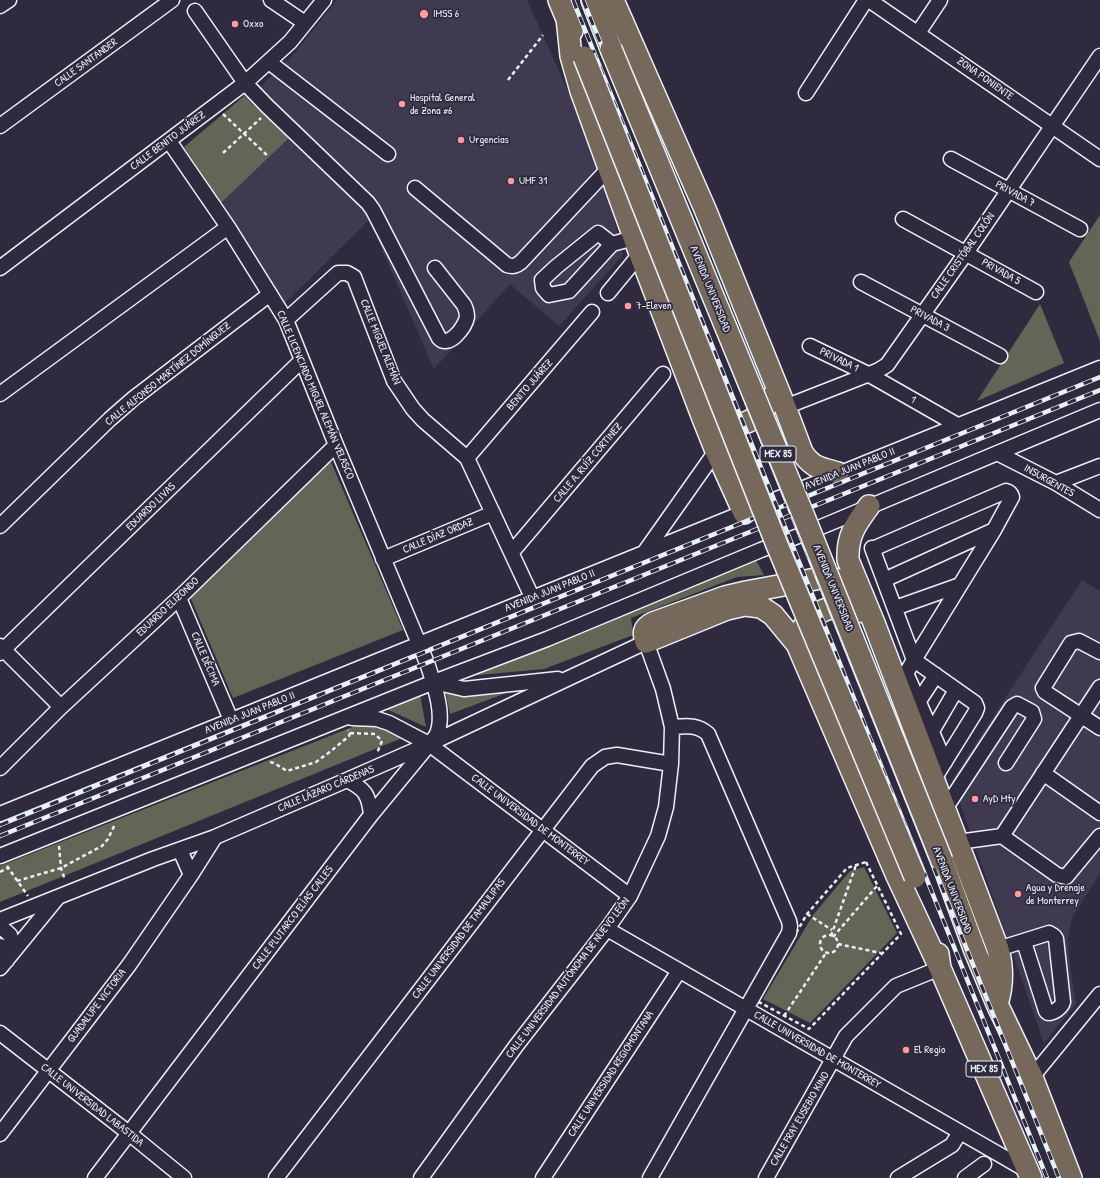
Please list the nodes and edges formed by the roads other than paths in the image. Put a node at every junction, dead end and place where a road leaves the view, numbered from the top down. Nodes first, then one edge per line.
1 (9, 0) edge
2 (172, 0) edge
3 (271, 0) edge
4 (324, 0) edge
5 (592, 0) edge
6 (613, 0) edge
7 (866, 0) edge
8 (869, 0) edge
9 (940, 0) edge
10 (0, 6) edge
11 (563, 9) edge
12 (195, 11) dead end
13 (305, 23) junction
14 (918, 33) junction
15 (1100, 56) edge
16 (269, 62) junction
17 (245, 83) junction
18 (806, 93) dead end
19 (0, 126) edge
20 (1052, 126) junction
21 (169, 141) junction
22 (388, 154) dead end
23 (951, 159) dead end
24 (1100, 159) edge
25 (609, 168) junction
26 (415, 188) dead end
27 (1009, 190) junction
28 (903, 219) dead end
29 (228, 227) junction
30 (1080, 228) dead end
31 (612, 244) junction
32 (637, 246) junction
33 (966, 253) junction
34 (2, 263) edge
35 (435, 268) dead end
36 (861, 282) dead end
37 (1036, 292) dead end
38 (270, 294) junction
39 (608, 294) dead end
40 (592, 312) dead end
41 (922, 314) junction
42 (286, 320) junction
43 (810, 346) dead end
44 (1000, 356) dead end
45 (302, 360) junction
46 (1100, 368) edge
47 (663, 374) dead end
48 (868, 374) junction
49 (775, 382) junction
50 (0, 394) edge
51 (785, 407) junction
52 (1100, 410) edge
53 (704, 421) junction
54 (959, 426) junction
55 (336, 445) junction
56 (716, 451) junction
57 (997, 453) junction
58 (467, 458) junction
59 (1100, 466) edge
60 (838, 473) junction
61 (1056, 483) junction
62 (868, 506) junction
63 (1100, 510) edge
64 (493, 513) junction
65 (744, 513) junction
66 (0, 526) edge
67 (994, 530) junction
68 (512, 552) junction
69 (644, 554) junction
70 (383, 559) junction
71 (884, 580) junction
72 (960, 585) junction
73 (863, 596) junction
74 (179, 598) junction
75 (532, 598) junction
76 (895, 608) junction
77 (874, 622) junction
78 (646, 642) junction
79 (420, 644) junction
80 (797, 644) junction
81 (1, 650) edge
82 (1100, 652) edge
83 (914, 660) junction
84 (936, 675) junction
85 (568, 678) junction
86 (902, 679) junction
87 (434, 682) junction
88 (1100, 687) edge
89 (956, 690) junction
90 (61, 707) junction
91 (914, 709) junction
92 (1081, 716) junction
93 (231, 720) junction
94 (340, 720) junction
95 (672, 727) junction
96 (1100, 728) edge
97 (927, 740) junction
98 (429, 744) junction
99 (1006, 763) dead end
100 (671, 764) junction
101 (0, 768) edge
102 (939, 771) junction
103 (1043, 774) junction
104 (348, 780) junction
105 (945, 809) junction
106 (1100, 813) edge
107 (0, 814) edge
108 (371, 815) junction
109 (542, 831) junction
110 (1002, 836) junction
111 (1100, 836) edge
112 (215, 837) junction
113 (958, 842) junction
114 (180, 850) junction
115 (0, 856) edge
116 (191, 875) junction
117 (64, 894) junction
118 (630, 896) junction
119 (0, 920) edge
120 (0, 926) edge
121 (607, 929) junction
122 (1024, 942) junction
123 (0, 946) edge
124 (998, 949) junction
125 (7, 959) edge
126 (940, 968) junction
127 (679, 971) junction
128 (1100, 994) edge
129 (997, 1004) junction
130 (747, 1010) junction
131 (0, 1034) edge
132 (834, 1060) junction
133 (48, 1071) junction
134 (1032, 1077) junction
135 (960, 1132) junction
136 (0, 1134) edge
137 (130, 1134) junction
138 (984, 1164) dead end
139 (1029, 1174) edge
140 (95, 1178) edge
141 (184, 1178) edge
142 (276, 1178) edge
143 (421, 1178) edge
144 (543, 1178) edge
145 (650, 1178) edge
146 (766, 1178) edge
147 (898, 1178) edge
148 (965, 1178) edge
149 (1070, 1178) edge

1 - 10 street
2 - 19 street, CALLE SANTANDER
3 - 13 street
4 - 13 street, CALLE BENITO JUÁREZ
5 - 129 highway, AVENIDA UNIVERSIDAD / MEX 85, bridge
6 - 49 highway
7 - 18 street
8 - 14 street, ZONA PONIENTE
9 - 14 street
11 - 25 highway
11 - 126 highway, MEX 85, bridge
12 - 17 street
13 - 16 street, CALLE BENITO JUÁREZ
14 - 20 street, ZONA PONIENTE
15 - 20 street, CALLE CRISTÓBAL COLÓN
16 - 17 street, CALLE BENITO JUÁREZ
16 - 22 street
17 - 21 street, CALLE BENITO JUÁREZ
17 - 35 street
20 - 24 street, ZONA PONIENTE
20 - 27 street, CALLE CRISTÓBAL COLÓN
21 - 29 street, CALLE LICENCIADO MIGUEL ALEMÁN VELASCO
21 - 34 street, CALLE BENITO JUÁREZ
23 - 27 street, PRIVADA 7
25 - 26 street
25 - 32 highway
27 - 30 street, PRIVADA 7
27 - 33 street, CALLE CRISTÓBAL COLÓN
28 - 33 street, PRIVADA 5
29 - 38 street, CALLE LICENCIADO MIGUEL ALEMÁN VELASCO
29 - 50 street
31 - 31 street
31 - 32 street
32 - 39 street
32 - 53 highway
33 - 37 street, PRIVADA 5
33 - 41 street, CALLE CRISTÓBAL COLÓN
36 - 41 street, PRIVADA 3
38 - 42 street, CALLE LICENCIADO MIGUEL ALEMÁN VELASCO
38 - 66 street, CALLE ALFONSO MARTÍNEZ DOMÍNGUEZ
40 - 58 street, BENITO JUÁREZ
41 - 44 street, PRIVADA 3
41 - 48 street, CALLE CRISTÓBAL COLÓN
42 - 45 street, CALLE LICENCIADO MIGUEL ALEMÁN VELASCO
42 - 58 street, CALLE MIGUEL ALEMÁN
43 - 48 street, PRIVADA 1
45 - 55 street, CALLE LICENCIADO MIGUEL ALEMÁN VELASCO
45 - 81 street, EDUARDO LIVAS
46 - 54 street, AVENIDA JUAN PABLO II
47 - 68 street, CALLE A. RUÍZ CORTINEZ
48 - 51 street, CALLE CRISTÓBAL COLÓN
48 - 54 street, 1
49 - 51 highway
49 - 53 highway
51 - 60 highway
52 - 57 street
53 - 56 highway
54 - 60 street, AVENIDA JUAN PABLO II
55 - 70 street, CALLE LICENCIADO MIGUEL ALEMÁN VELASCO
55 - 74 street, EDUARDO ELIZONDO
56 - 65 highway
56 - 69 street
57 - 61 street, INSURGENTES
57 - 62 street
58 - 64 street, CALLE MIGUEL ALEMÁN
59 - 61 street
60 - 65 street, AVENIDA JUAN PABLO II
61 - 63 street, INSURGENTES
62 - 73 highway
62 - 87 street
64 - 68 street, CALLE MIGUEL ALEMÁN
64 - 70 street, CALLE DÍAZ ORDAZ
65 - 69 street, AVENIDA JUAN PABLO II
67 - 71 street
67 - 71 street
67 - 72 street
68 - 75 street, CALLE MIGUEL ALEMÁN
69 - 75 street, AVENIDA JUAN PABLO II
70 - 79 street, CALLE LICENCIADO MIGUEL ALEMÁN VELASCO
71 - 76 street
72 - 76 street
72 - 83 street
73 - 77 highway
73 - 78 highway
74 - 90 street, EDUARDO ELIZONDO
74 - 93 street, CALLE DÉCIMA
75 - 79 street, AVENIDA JUAN PABLO II
76 - 83 street
77 - 80 highway
77 - 86 highway
78 - 80 highway
78 - 85 street, CALLE LÁZARO CÁRDENAS
78 - 95 street, CALLE UNIVERSIDAD AUTÓNOMA DE NUEVO LEÓN
79 - 87 street, CALLE PLUTARCO ELÍAS CALLES
79 - 93 street, AVENIDA JUAN PABLO II
80 - 126 highway
81 - 90 street
82 - 92 street
83 - 84 street
83 - 86 street
84 - 89 street
84 - 91 street
85 - 87 street
85 - 98 street, CALLE LÁZARO CÁRDENAS
86 - 91 highway
87 - 94 street
87 - 98 street, CALLE PLUTARCO ELÍAS CALLES
88 - 92 street
89 - 97 street
89 - 102 street
90 - 101 street, EDUARDO ELIZONDO
91 - 97 highway
92 - 96 street
92 - 103 street
93 - 107 street, AVENIDA JUAN PABLO II
94 - 98 street, CALLE UNIVERSIDAD DE MONTERREY
94 - 115 street
95 - 100 street, CALLE UNIVERSIDAD AUTÓNOMA DE NUEVO LEÓN
95 - 130 street
97 - 102 highway
98 - 104 street, CALLE LÁZARO CÁRDENAS
98 - 108 street, CALLE PLUTARCO ELÍAS CALLES
98 - 109 street, CALLE UNIVERSIDAD DE MONTERREY
99 - 105 street
100 - 109 street, CALLE UNIVERSIDAD DE TAMAULIPAS
100 - 118 street, CALLE UNIVERSIDAD AUTÓNOMA DE NUEVO LEÓN
102 - 105 highway
103 - 106 street
103 - 110 street
104 - 108 street
104 - 112 street, CALLE LÁZARO CÁRDENAS
105 - 113 highway
108 - 137 street, CALLE PLUTARCO ELÍAS CALLES
109 - 118 street, CALLE UNIVERSIDAD DE MONTERREY
109 - 142 street, CALLE UNIVERSIDAD DE TAMAULIPAS
110 - 111 street
110 - 113 street
112 - 114 street, CALLE LÁZARO CÁRDENAS
112 - 116 street, GUADALUPE VICTORIA
113 - 124 highway
114 - 116 street
114 - 117 street, CALLE LÁZARO CÁRDENAS
116 - 133 street, GUADALUPE VICTORIA
117 - 119 street, CALLE LÁZARO CÁRDENAS
117 - 125 street
118 - 121 street, CALLE UNIVERSIDAD AUTÓNOMA DE NUEVO LEÓN
120 - 125 street
121 - 127 street, CALLE UNIVERSIDAD DE MONTERREY
121 - 143 street, CALLE UNIVERSIDAD AUTÓNOMA DE NUEVO LEÓN
122 - 122 street
122 - 124 street
123 - 125 street
124 - 129 highway
126 - 132 street, CALLE FRAY EUSEBIO KINO
126 - 139 highway, MEX 85
127 - 130 street, CALLE UNIVERSIDAD DE MONTERREY
127 - 144 street, CALLE UNIVERSIDAD REGIOMONTANA
128 - 134 street
129 - 134 highway, AVENIDA UNIVERSIDAD / MEX 85
130 - 132 street, CALLE UNIVERSIDAD DE MONTERREY
130 - 145 street
131 - 133 street, CALLE UNIVERSIDAD LABASTIDA
132 - 135 street, CALLE UNIVERSIDAD DE MONTERREY
132 - 146 street, CALLE FRAY EUSEBIO KINO
133 - 136 street, GUADALUPE VICTORIA
133 - 137 street, CALLE UNIVERSIDAD LABASTIDA
134 - 149 highway, AVENIDA UNIVERSIDAD / MEX 85
135 - 139 street, CALLE UNIVERSIDAD DE MONTERREY
135 - 147 street
137 - 140 street, CALLE PLUTARCO ELÍAS CALLES
137 - 141 street, CALLE UNIVERSIDAD LABASTIDA
138 - 148 street

